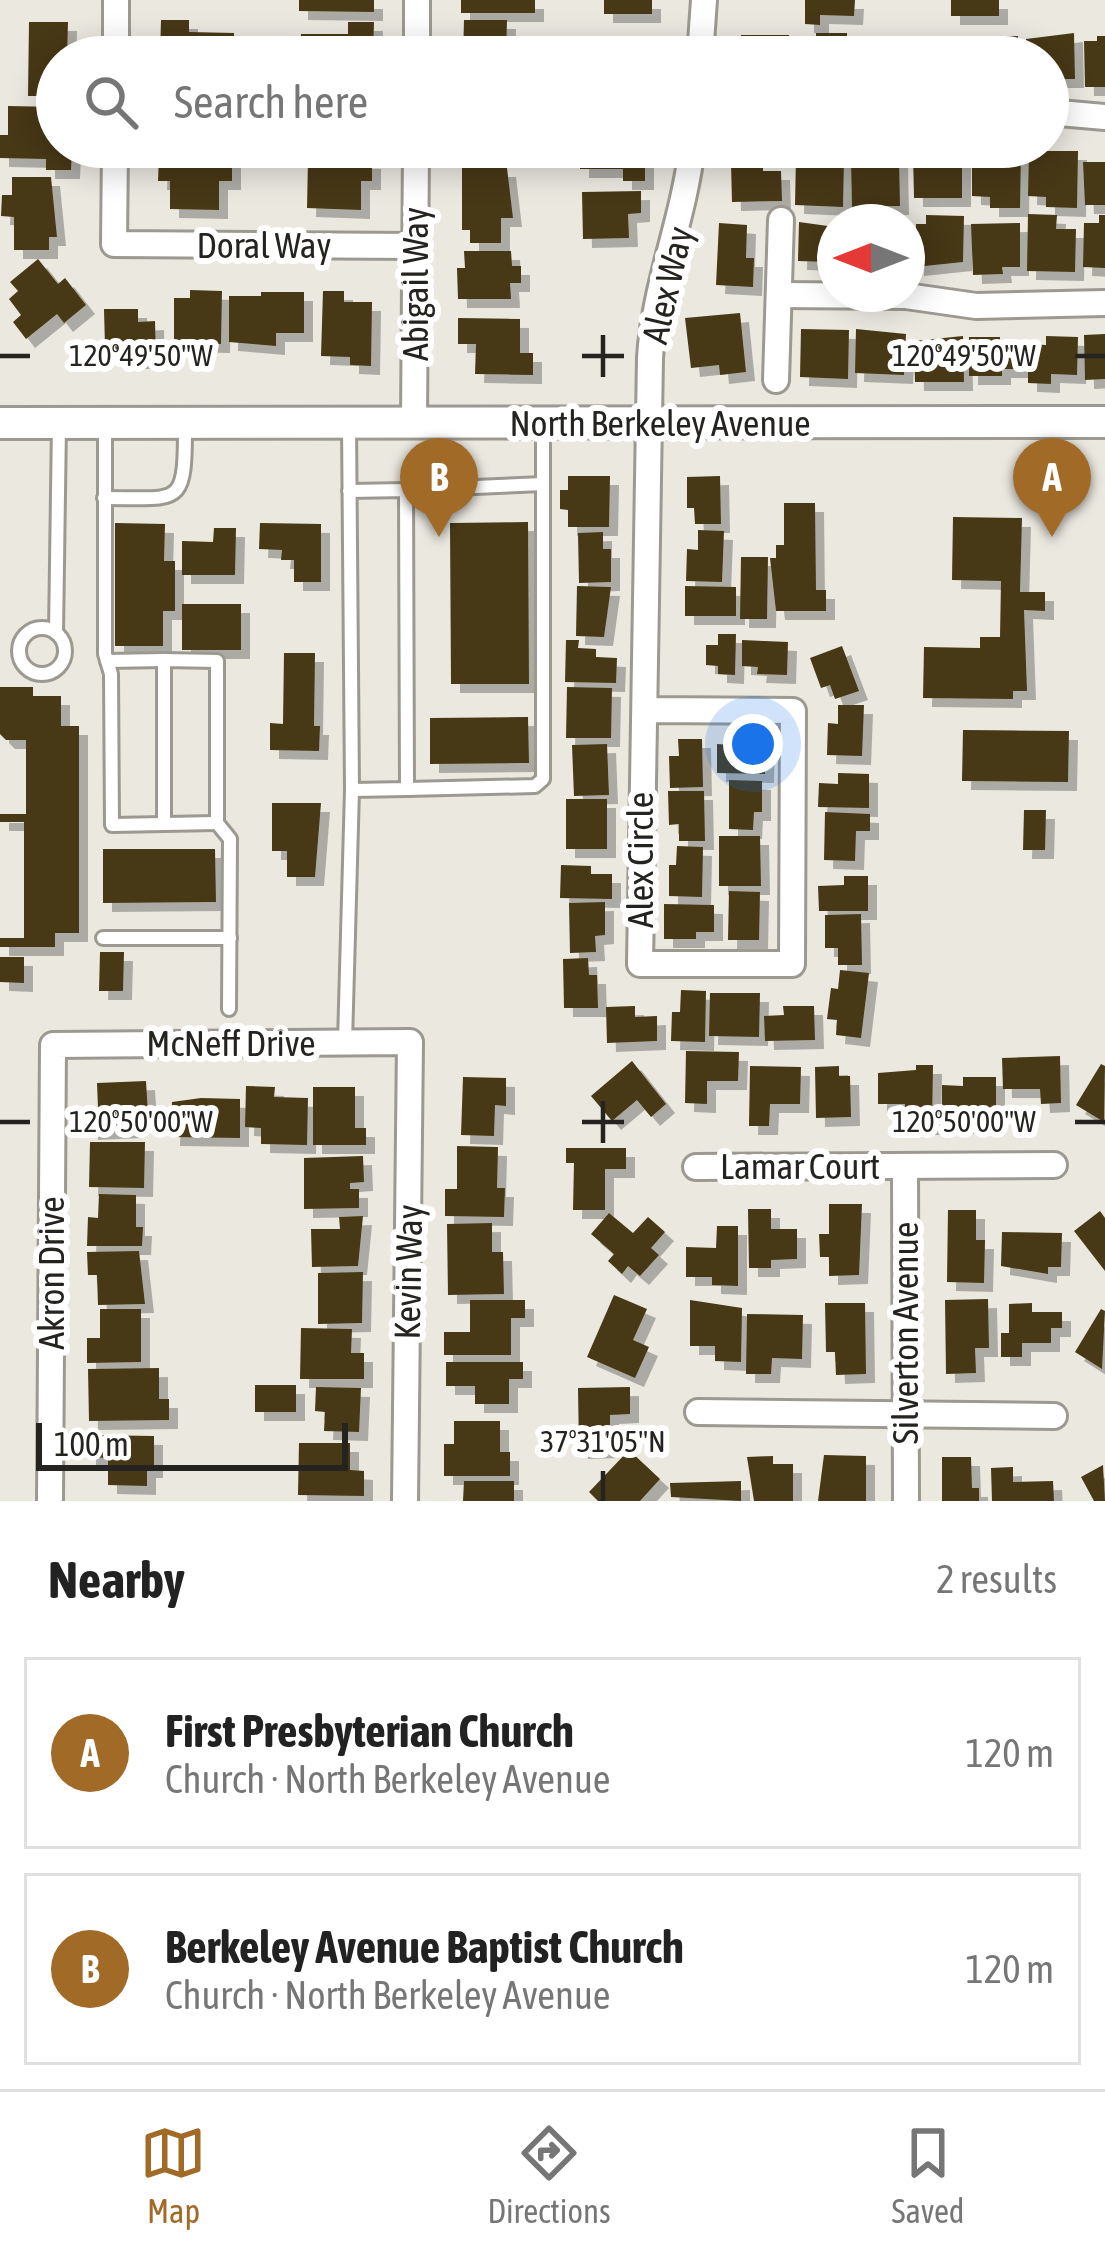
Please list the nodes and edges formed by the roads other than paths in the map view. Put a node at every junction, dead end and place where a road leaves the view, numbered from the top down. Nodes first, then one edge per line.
1 (116, 0) edge
2 (417, 0) edge
3 (704, 0) edge
4 (116, 36) edge
5 (416, 36) edge
6 (701, 36) edge
7 (1069, 113) edge
8 (1105, 116) edge
9 (115, 168) edge
10 (416, 168) edge
11 (690, 168) edge
12 (782, 220) dead end
13 (415, 246) junction
14 (779, 295) junction
15 (1105, 303) edge
16 (776, 380) dead end
17 (185, 421) junction
18 (105, 422) junction
19 (349, 422) junction
20 (414, 422) junction
21 (1105, 422) edge
22 (0, 423) edge
23 (59, 423) junction
24 (543, 424) junction
25 (650, 424) junction
26 (543, 484) junction
27 (406, 490) junction
28 (350, 491) junction
29 (104, 498) junction
30 (56, 633) dead end
31 (164, 660) junction
32 (107, 661) junction
33 (647, 710) junction
34 (406, 789) junction
35 (352, 790) junction
36 (217, 823) junction
37 (164, 824) junction
38 (103, 938) dead end
39 (230, 938) junction
40 (230, 1009) dead end
41 (345, 1042) junction
42 (410, 1042) joint
43 (52, 1045) joint
44 (1054, 1165) dead end
45 (905, 1166) junction
46 (696, 1167) dead end
47 (698, 1412) dead end
48 (906, 1414) junction
49 (1054, 1416) dead end
50 (50, 1501) edge
51 (405, 1501) edge
52 (906, 1501) edge

1 - 4 street
2 - 5 street
3 - 6 street
7 - 8 street
9 - 13 street, Doral Way
10 - 13 street, Abigail Way
11 - 25 street, Alex Way
12 - 14 street
13 - 20 street, Abigail Way
14 - 15 street
14 - 16 street
17 - 18 street, North Berkeley Avenue
17 - 19 street, North Berkeley Avenue
17 - 29 lane
18 - 23 street, North Berkeley Avenue
18 - 29 lane
19 - 20 street, North Berkeley Avenue
19 - 28 lane
20 - 24 street, North Berkeley Avenue
21 - 25 street, North Berkeley Avenue
22 - 23 street, North Berkeley Avenue
23 - 30 lane
24 - 25 street, North Berkeley Avenue
24 - 26 lane
25 - 33 street, Alex Circle
26 - 27 lane
26 - 34 lane
27 - 28 lane
27 - 34 lane
28 - 35 lane
29 - 32 lane
31 - 32 lane
31 - 36 lane
31 - 37 lane
32 - 37 lane
33 - 33 street, Alex Circle
34 - 35 lane
35 - 41 lane
36 - 37 lane
36 - 39 lane
38 - 39 lane
39 - 40 lane
41 - 42 street, McNeff Drive
41 - 43 street, McNeff Drive
42 - 51 street, Kevin Way
43 - 50 street, Akron Drive
44 - 45 street, Lamar Court
45 - 46 street, Lamar Court
45 - 48 street, Silverton Avenue
47 - 48 street
48 - 49 street
48 - 52 street, Silverton Avenue

